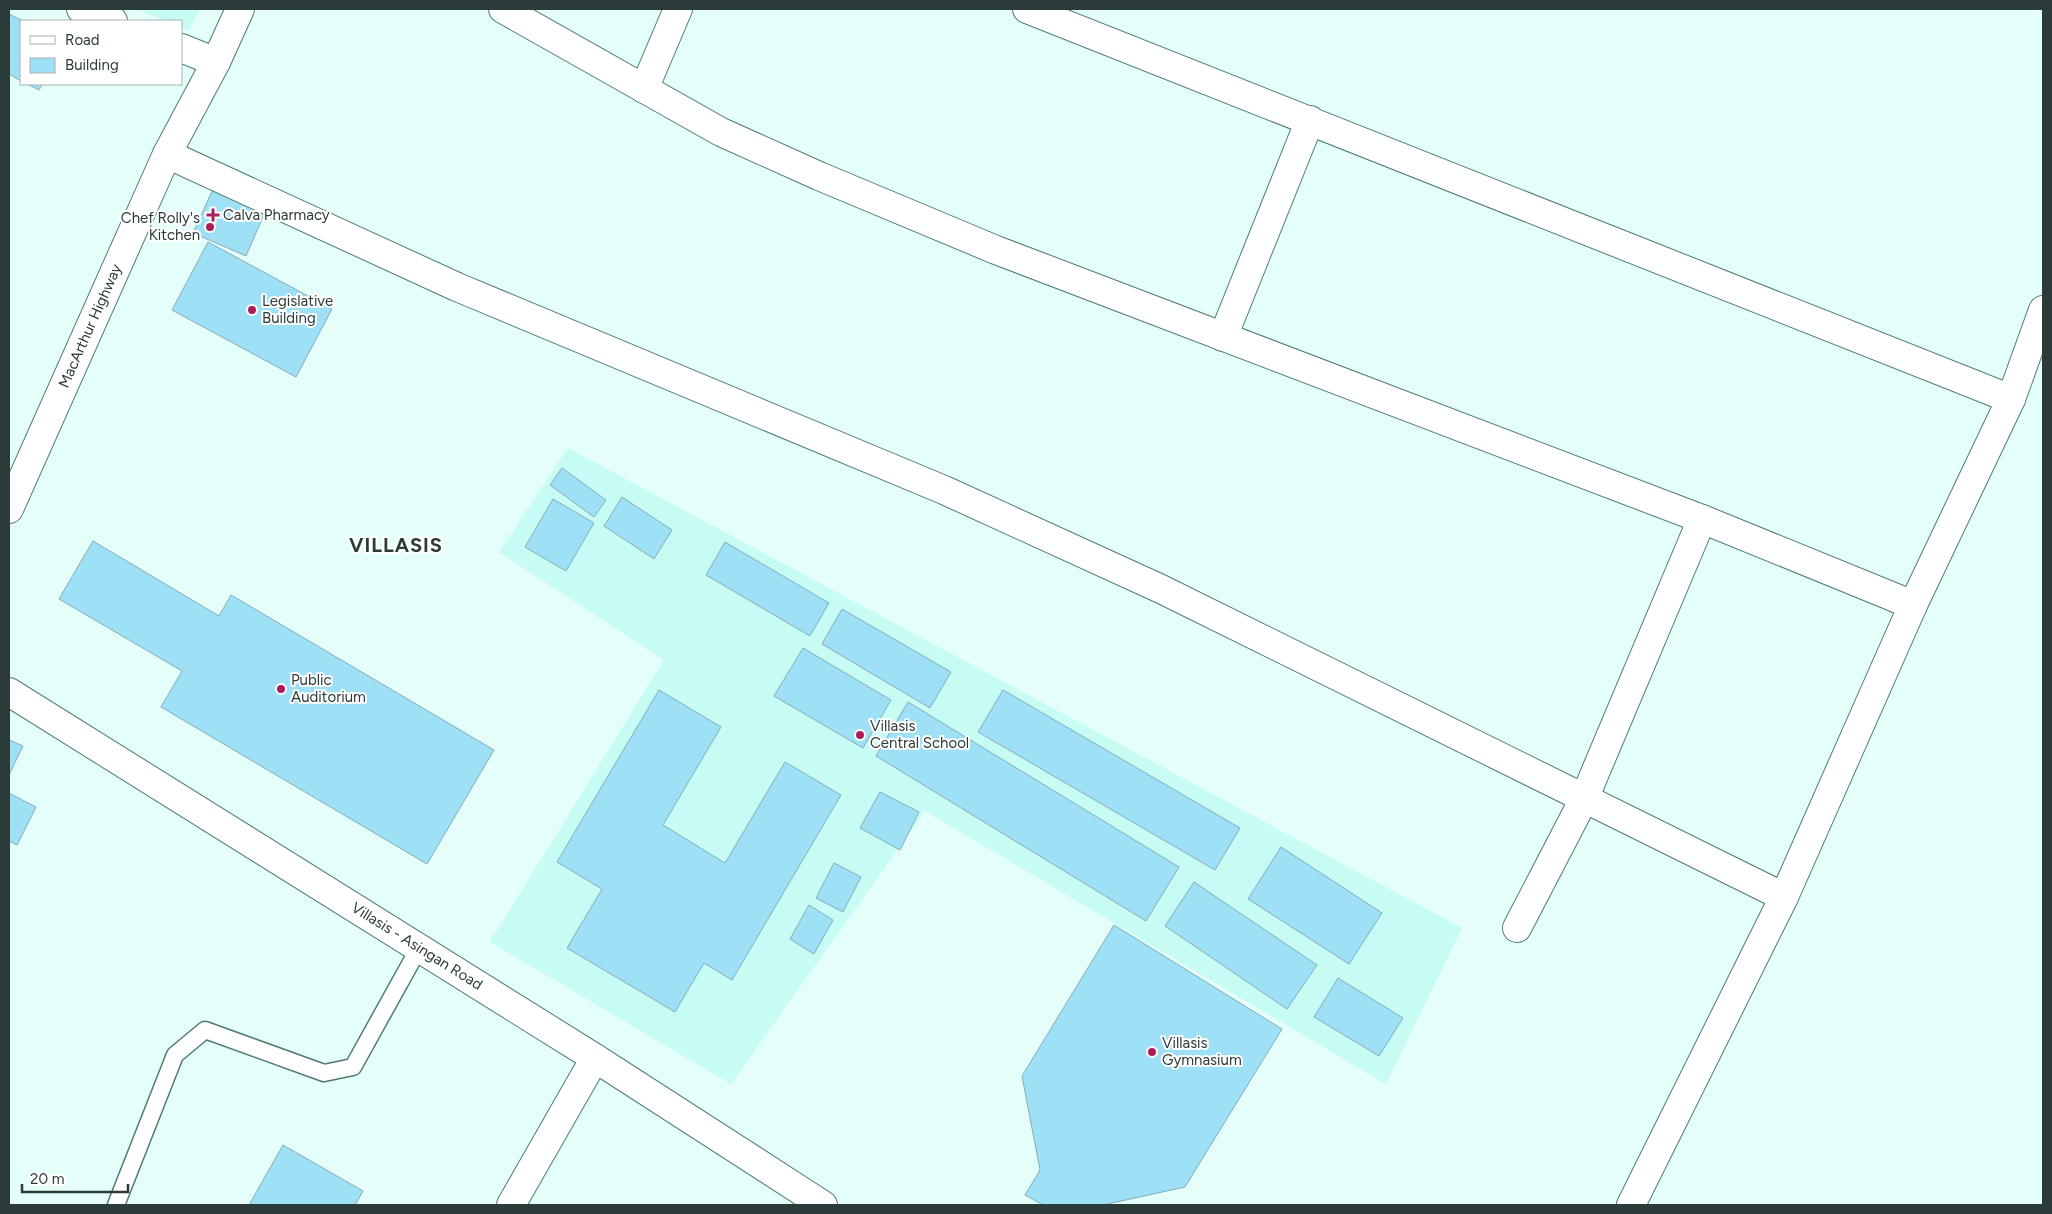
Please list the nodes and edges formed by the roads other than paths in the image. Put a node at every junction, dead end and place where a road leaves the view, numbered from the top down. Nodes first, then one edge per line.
1 (81, 9) edge
2 (240, 9) edge
3 (503, 9) edge
4 (678, 9) edge
5 (1027, 9) edge
6 (110, 20) edge
7 (182, 48) edge
8 (216, 62) junction
9 (644, 89) junction
10 (1310, 120) junction
11 (167, 154) junction
12 (2043, 310) edge
13 (1223, 337) junction
14 (2011, 399) junction
15 (9, 509) edge
16 (1702, 519) junction
17 (1913, 604) junction
18 (9, 692) edge
19 (1584, 799) junction
20 (1784, 897) junction
21 (1517, 928) dead end
22 (419, 948) junction
23 (595, 1058) junction
24 (116, 1205) edge
25 (511, 1205) edge
26 (823, 1205) edge
27 (1631, 1205) edge

1 - 6 main road
2 - 8 main road, MacArthur Highway
3 - 9 main road
4 - 9 main road
5 - 10 main road
7 - 8 main road
8 - 11 main road, MacArthur Highway
9 - 13 main road
10 - 13 main road
10 - 14 main road
11 - 15 main road, MacArthur Highway
11 - 19 main road
12 - 14 main road
13 - 16 main road
14 - 17 main road
16 - 17 main road
16 - 19 main road
17 - 20 main road
18 - 22 main road, Villasis - Asingan Road
19 - 20 main road
19 - 21 main road
20 - 27 main road
22 - 23 main road, Villasis - Asingan Road
22 - 24 lane
23 - 25 main road
23 - 26 main road, Villasis - Asingan Road

